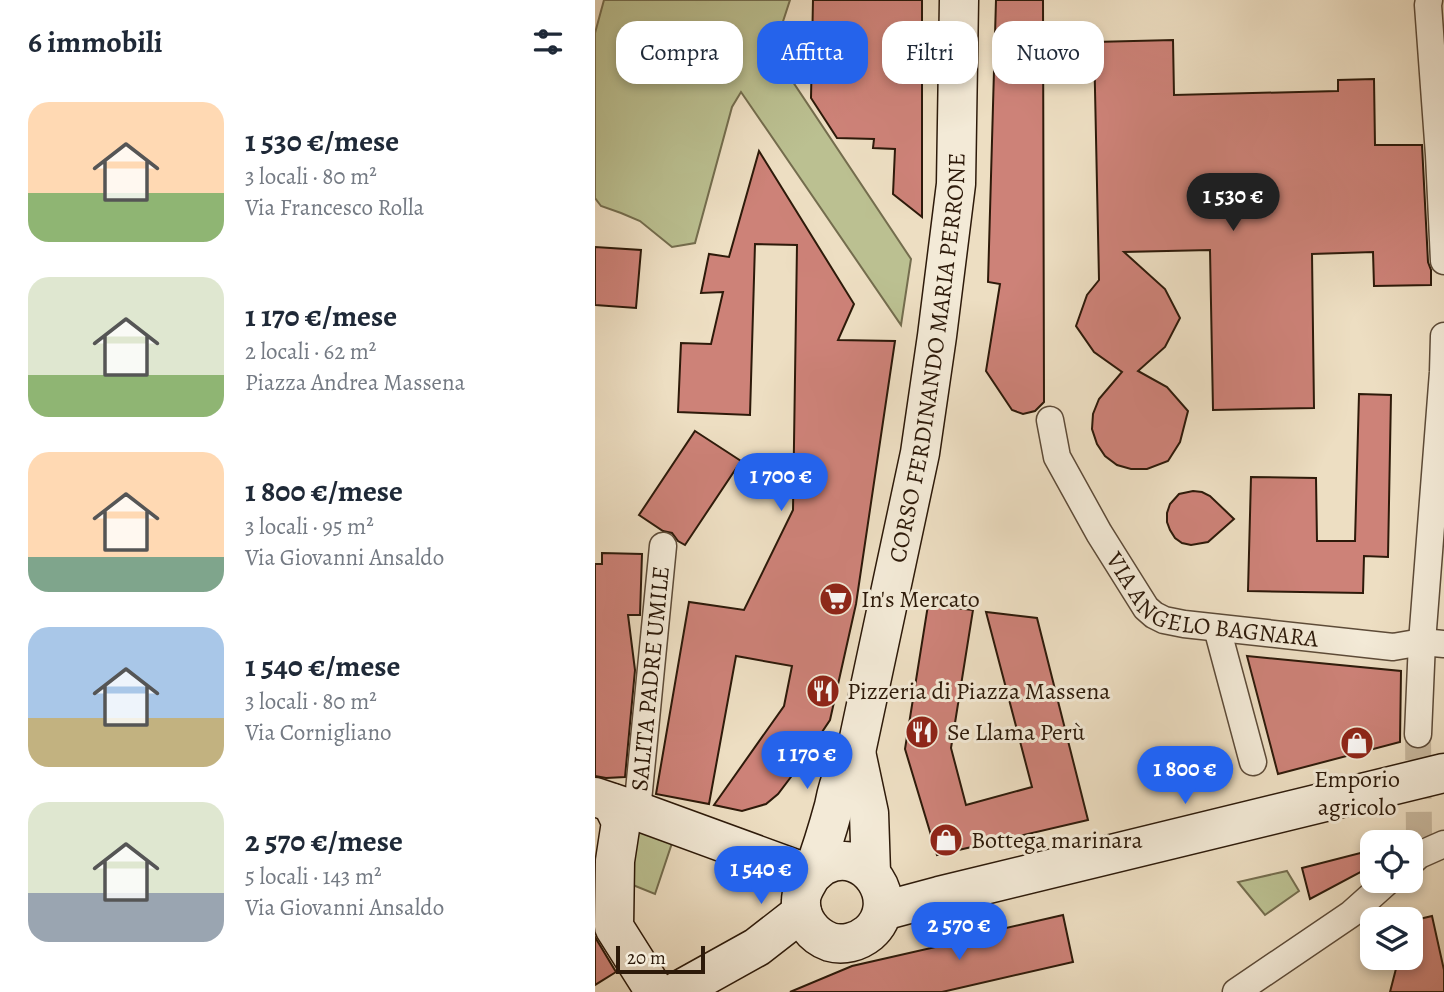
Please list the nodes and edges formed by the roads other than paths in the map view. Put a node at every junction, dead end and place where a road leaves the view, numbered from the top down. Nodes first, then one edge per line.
1 (959, 0) edge
2 (1429, 0) edge
3 (1444, 261) edge
4 (1444, 336) edge
5 (1050, 420) dead end
6 (663, 546) dead end
7 (1217, 628) junction
8 (1433, 643) edge
9 (1418, 734) tunnel mouth
10 (1253, 762) dead end
11 (849, 765) junction
12 (1444, 773) edge
13 (614, 804) edge
14 (871, 873) junction
15 (812, 875) junction
16 (1374, 893) edge
17 (939, 896) junction
18 (883, 911) junction
19 (809, 923) junction
20 (655, 992) edge
21 (676, 992) edge
22 (1236, 992) edge

1 - 11 main road, CORSO FERDINANDO MARIA PERRONE
2 - 3 street
4 - 8 street
5 - 7 street, VIA ANGELO BAGNARA
6 - 13 street, SALITA PADRE UMILE
7 - 8 street, VIA ANGELO BAGNARA
7 - 10 street
8 - 9 street
11 - 14 main road, CORSO FERDINANDO MARIA PERRONE
11 - 15 main road
12 - 17 main road
13 - 15 main road
13 - 20 main road
14 - 15 main road
14 - 17 main road
14 - 18 main road
15 - 19 main road
16 - 22 street
17 - 18 main road
18 - 19 main road
19 - 21 main road

